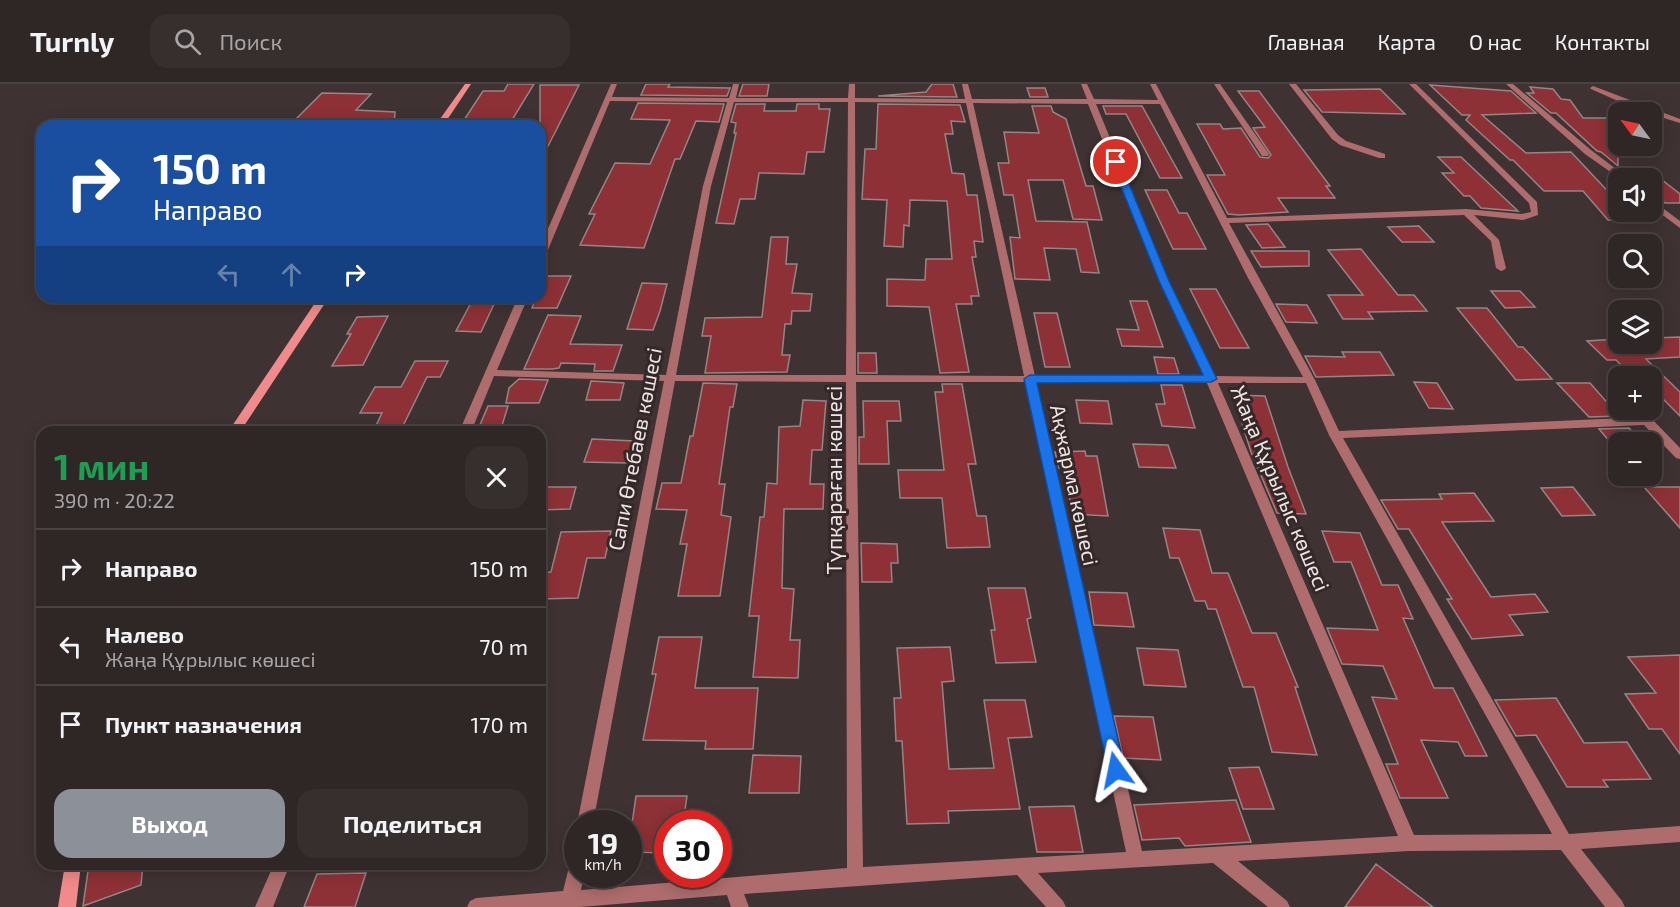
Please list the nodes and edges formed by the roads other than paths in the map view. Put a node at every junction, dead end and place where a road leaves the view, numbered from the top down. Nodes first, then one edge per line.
1 (468, 84) edge
2 (614, 84) edge
3 (736, 84) edge
4 (852, 84) edge
5 (965, 84) edge
6 (1084, 84) edge
7 (1152, 84) edge
8 (1217, 84) edge
9 (1292, 84) edge
10 (1412, 84) edge
11 (1509, 84) edge
12 (1593, 88) dead end
13 (608, 99) junction
14 (733, 100) junction
15 (852, 102) junction
16 (969, 102) junction
17 (1163, 102) junction
18 (1092, 103) junction
19 (443, 120) edge
20 (1680, 121) edge
21 (1265, 154) dead end
22 (1382, 156) dead end
23 (1610, 168) edge
24 (1662, 211) edge
25 (1466, 212) junction
26 (1223, 221) junction
27 (1680, 225) edge
28 (546, 243) edge
29 (1501, 268) dead end
30 (320, 303) edge
31 (520, 303) edge
32 (490, 373) junction
33 (670, 378) junction
34 (852, 379) junction
35 (1030, 379) junction
36 (1211, 379) junction
37 (1310, 380) junction
38 (238, 426) edge
39 (468, 426) edge
40 (1335, 435) junction
41 (1680, 455) edge
42 (588, 810) edge
43 (1680, 834) edge
44 (1565, 842) junction
45 (1409, 843) junction
46 (1218, 856) junction
47 (1136, 860) junction
48 (1021, 867) junction
49 (72, 870) edge
50 (279, 870) edge
51 (855, 876) junction
52 (733, 886) junction
53 (572, 888) edge
54 (570, 900) junction
55 (67, 907) edge
56 (264, 907) edge
57 (476, 907) edge
58 (740, 907) edge
59 (1057, 907) edge
60 (1281, 907) edge
61 (1616, 907) edge

1 - 19 main road
2 - 13 street
3 - 14 street, Сапи Өтебаев көшесі
4 - 15 street, Түпқараған көшесі
5 - 16 street, Ақжарма көшесі
6 - 18 street, Жаңа Құрылыс көшесі
7 - 17 street
8 - 21 street
9 - 22 street
10 - 25 street
11 - 23 street
12 - 20 street
13 - 14 street
13 - 28 street
14 - 15 street
14 - 33 street, Сапи Өтебаев көшесі
15 - 16 street
15 - 34 street, Түпқараған көшесі
16 - 18 street
16 - 35 street, Ақжарма көшесі
17 - 18 street
17 - 26 street
18 - 36 street, Жаңа Құрылыс көшесі
24 - 27 street
25 - 26 street
25 - 29 street
26 - 37 street
30 - 38 main road
31 - 32 street
32 - 33 street
32 - 39 street
33 - 34 street
33 - 42 street, Сапи Өтебаев көшесі
34 - 35 street
34 - 51 street, Түпқараған көшесі
35 - 36 street
35 - 47 street, Ақжарма көшесі
36 - 37 street
36 - 45 street, Жаңа Құрылыс көшесі
37 - 40 street
40 - 41 street
40 - 44 street
43 - 44 street
44 - 45 street
44 - 61 street
45 - 46 street
46 - 47 street
46 - 60 street
47 - 48 street
48 - 51 street
48 - 59 street
49 - 55 main road
50 - 56 street
51 - 52 street
52 - 54 street
52 - 58 street
53 - 54 street
54 - 57 street

